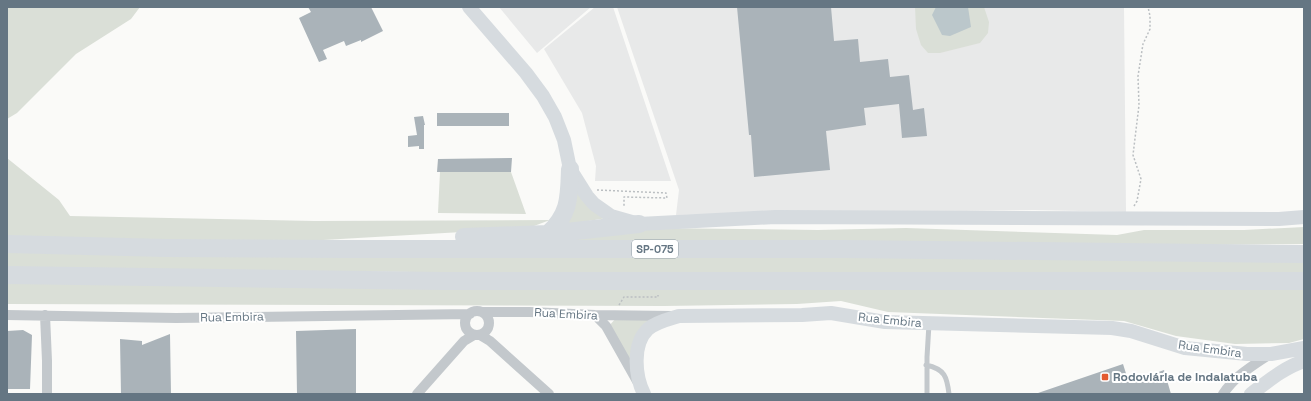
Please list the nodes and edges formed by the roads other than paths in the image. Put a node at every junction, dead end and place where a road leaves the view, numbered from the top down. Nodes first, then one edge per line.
1 (469, 7) edge
2 (570, 169) junction
3 (1304, 217) edge
4 (639, 224) junction
5 (548, 234) junction
6 (7, 244) edge
7 (348, 249) junction
8 (1304, 250) edge
9 (1251, 254) junction
10 (1304, 254) edge
11 (7, 275) edge
12 (1304, 282) edge
13 (482, 312) junction
14 (505, 313) junction
15 (7, 314) edge
16 (45, 315) junction
17 (595, 315) junction
18 (679, 316) junction
19 (929, 323) junction
20 (478, 329) junction
21 (1304, 348) edge
22 (1271, 354) junction
23 (1304, 361) edge
24 (926, 365) junction
25 (1269, 380) junction
26 (1231, 382) junction
27 (642, 391) edge
28 (47, 394) edge
29 (417, 394) edge
30 (549, 394) edge
31 (927, 394) edge
32 (949, 394) edge
33 (1217, 394) edge
34 (1223, 394) edge
35 (1251, 394) edge

1 - 2 main road
2 - 4 main road
2 - 5 highway
3 - 4 main road
4 - 5 highway
5 - 7 highway
6 - 7 highway, SP-075
7 - 9 highway, SP-075
8 - 9 highway
9 - 10 highway, SP-075
11 - 12 highway
13 - 14 street, Rua Embira
13 - 20 street
13 - 20 street, Rua Embira
14 - 17 street, Rua Embira
14 - 20 street
15 - 16 street, Rua Embira
16 - 20 street, Rua Embira
16 - 28 street
17 - 18 street, Rua Embira
17 - 27 street
18 - 19 main road, Rua Embira
18 - 27 main road
19 - 22 main road, Rua Embira
19 - 24 lane
20 - 29 street
20 - 30 street
21 - 22 main road, Rua Embira
22 - 25 main road
22 - 26 street
23 - 25 main road
24 - 31 lane
24 - 32 lane
25 - 35 main road
26 - 33 lane
26 - 34 street

